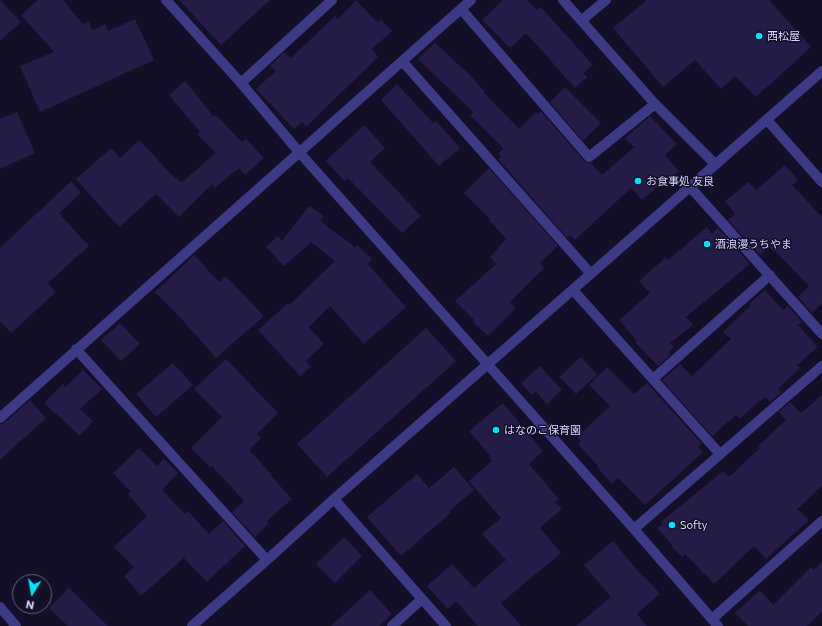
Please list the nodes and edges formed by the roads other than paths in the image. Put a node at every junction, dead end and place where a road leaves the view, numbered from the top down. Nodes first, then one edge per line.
1 (166, 0) edge
2 (332, 0) edge
3 (471, 0) edge
4 (563, 0) edge
5 (606, 0) edge
6 (461, 9) junction
7 (582, 20) junction
8 (403, 62) junction
9 (822, 71) edge
10 (241, 84) junction
11 (655, 104) junction
12 (767, 120) junction
13 (299, 152) junction
14 (715, 164) junction
15 (822, 182) edge
16 (690, 187) junction
17 (591, 274) junction
18 (770, 275) junction
19 (573, 290) junction
20 (822, 334) edge
21 (76, 349) junction
22 (487, 365) junction
23 (822, 366) edge
24 (653, 379) junction
25 (0, 418) edge
26 (720, 454) junction
27 (334, 499) junction
28 (822, 521) edge
29 (634, 529) junction
30 (267, 560) junction
31 (422, 599) junction
32 (0, 607) edge
33 (715, 622) edge
34 (16, 626) edge
35 (192, 626) edge
36 (392, 626) edge
37 (446, 626) edge

1 - 10 street
2 - 10 street
3 - 6 street
4 - 7 street
5 - 7 street
6 - 8 street
6 - 11 street
7 - 11 street
8 - 13 street
8 - 17 street
9 - 12 street
10 - 13 street
11 - 14 street
12 - 14 street
12 - 15 street
13 - 21 street
13 - 22 street
14 - 16 street
16 - 17 street
16 - 18 street
17 - 19 street
18 - 20 street
18 - 24 street
19 - 22 street
19 - 24 street
21 - 25 street
21 - 30 street
22 - 27 street
22 - 29 street
23 - 26 street
24 - 26 street
26 - 29 street
27 - 30 street
27 - 31 street
28 - 33 street
29 - 33 street
30 - 35 street
31 - 36 street
31 - 37 street
32 - 34 street

